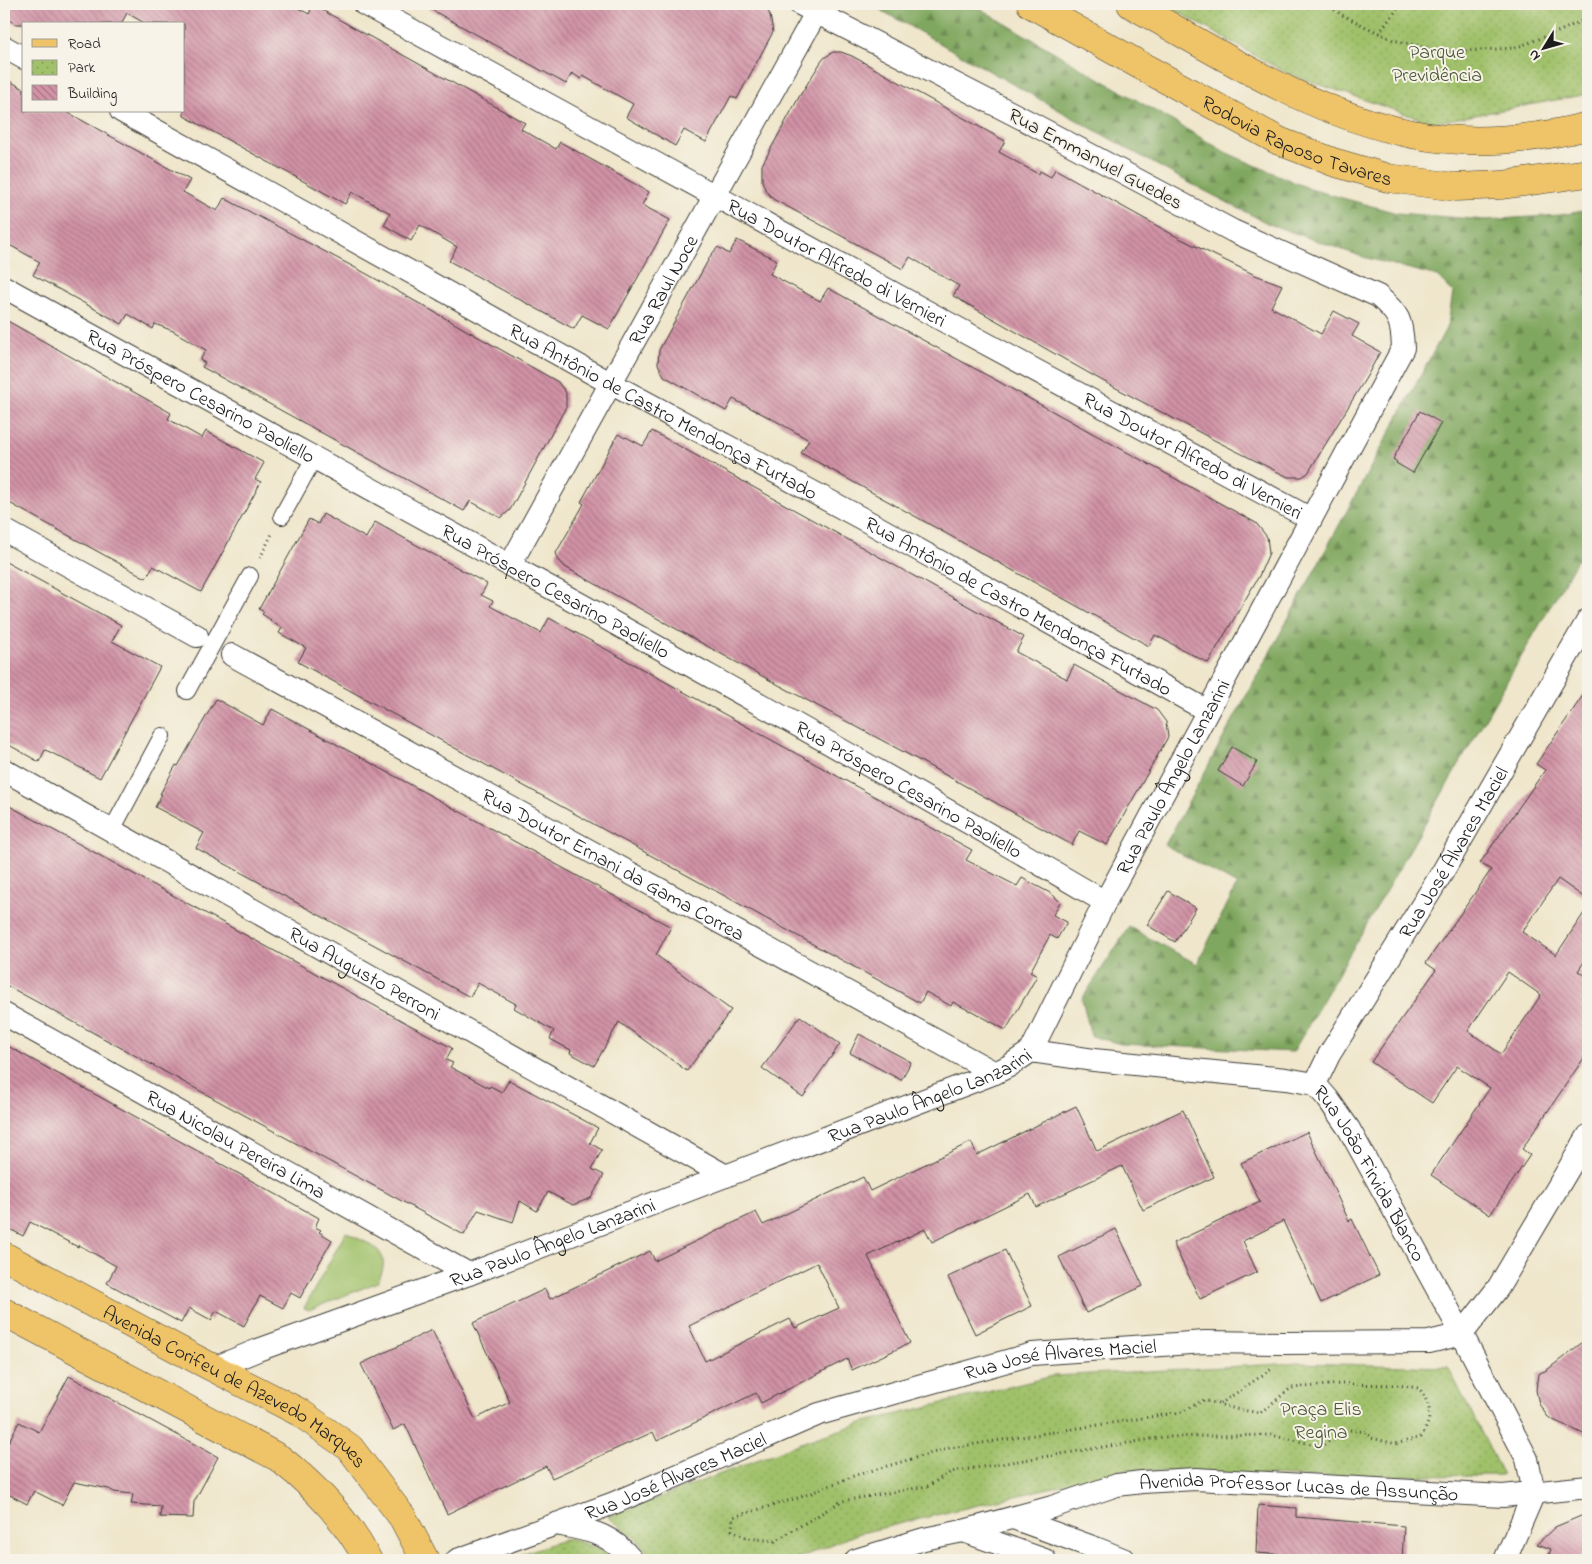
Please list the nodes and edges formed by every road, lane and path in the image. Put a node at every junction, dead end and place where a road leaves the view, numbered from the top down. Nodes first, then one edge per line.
1 (364, 4) edge
2 (1031, 4) edge
3 (1131, 4) edge
4 (1326, 4) edge
5 (1401, 4) edge
6 (808, 8) edge
7 (1588, 18) edge
8 (1379, 33) junction
9 (4, 46) edge
10 (22, 57) edge
11 (123, 112) edge
12 (1588, 126) edge
13 (1588, 174) edge
14 (713, 195) junction
15 (4, 287) edge
16 (1393, 309) joint
17 (610, 383) junction
18 (314, 458) junction
19 (282, 516) joint
20 (1311, 519) junction
21 (4, 530) edge
22 (510, 565) junction
23 (250, 576) joint
24 (1588, 620) edge
25 (205, 640) junction
26 (232, 655) joint
27 (187, 691) dead end
28 (1206, 710) junction
29 (162, 736) dead end
30 (4, 770) edge
31 (112, 830) junction
32 (1105, 902) junction
33 (4, 1014) edge
34 (1031, 1051) junction
35 (995, 1073) junction
36 (1315, 1084) junction
37 (1588, 1136) edge
38 (726, 1176) junction
39 (4, 1256) edge
40 (468, 1274) junction
41 (4, 1312) edge
42 (1462, 1334) junction
43 (1282, 1343) junction
44 (214, 1368) junction
45 (1220, 1404) junction
46 (1588, 1487) edge
47 (1534, 1493) junction
48 (1013, 1518) junction
49 (556, 1524) junction
50 (963, 1531) junction
51 (368, 1560) edge
52 (425, 1560) edge
53 (456, 1560) edge
54 (632, 1560) edge
55 (856, 1560) edge
56 (1045, 1560) edge
57 (1125, 1560) edge
58 (1505, 1560) edge

1 - 14 street, Rua Doutor Alfredo di Vernieri
2 - 13 main road, Rodovia Raposo Tavares
3 - 12 main road, Rodovia Raposo Tavares
4 - 8 path
5 - 8 path
6 - 14 street, Rua Raul Noce
6 - 16 street, Rua Emmanuel Guedes
7 - 8 path
9 - 10 street
11 - 17 street, Rua Antônio de Castro Mendonça Furtado
14 - 17 street, Rua Raul Noce
14 - 20 street, Rua Doutor Alfredo di Vernieri
15 - 18 street, Rua Próspero Cesarino Paoliello
16 - 20 street, Rua Paulo Ângelo Lanzarini
17 - 22 street, Rua Raul Noce
17 - 28 street, Rua Antônio de Castro Mendonça Furtado
18 - 19 street
18 - 22 street, Rua Próspero Cesarino Paoliello
19 - 23 path
20 - 28 street, Rua Paulo Ângelo Lanzarini
21 - 25 street
22 - 32 street, Rua Próspero Cesarino Paoliello
23 - 25 street
24 - 36 street, Rua José Álvares Maciel
25 - 26 street
25 - 27 street
26 - 35 street, Rua Doutor Ernani da Gama Correa
28 - 32 street, Rua Paulo Ângelo Lanzarini
29 - 31 street
30 - 31 street, Rua Augusto Perroni
31 - 38 street, Rua Augusto Perroni
32 - 34 street, Rua Paulo Ângelo Lanzarini
33 - 40 street, Rua Nicolau Pereira Lima
34 - 35 street, Rua Paulo Ângelo Lanzarini
34 - 36 street, Rua João Firvida Blanco
35 - 38 street, Rua Paulo Ângelo Lanzarini
36 - 42 street, Rua João Firvida Blanco
37 - 42 street
38 - 40 street, Rua Paulo Ângelo Lanzarini
39 - 44 main road, Avenida Corifeu de Azevedo Marques
40 - 44 street, Rua Paulo Ângelo Lanzarini
41 - 51 main road, Avenida Corifeu de Azevedo Marques
42 - 43 street, Rua José Álvares Maciel
42 - 47 street, Rua João Firvida Blanco
43 - 45 path
43 - 49 street, Rua José Álvares Maciel
44 - 52 main road, Avenida Corifeu de Azevedo Marques
45 - 45 path
46 - 47 street, Avenida Professor Lucas de Assunção
47 - 48 street, Avenida Professor Lucas de Assunção
47 - 58 street
48 - 50 street, Avenida Professor Lucas de Assunção
48 - 57 street
49 - 53 street, Rua José Álvares Maciel
49 - 54 street
50 - 55 street, Avenida Professor Lucas de Assunção
50 - 56 street

